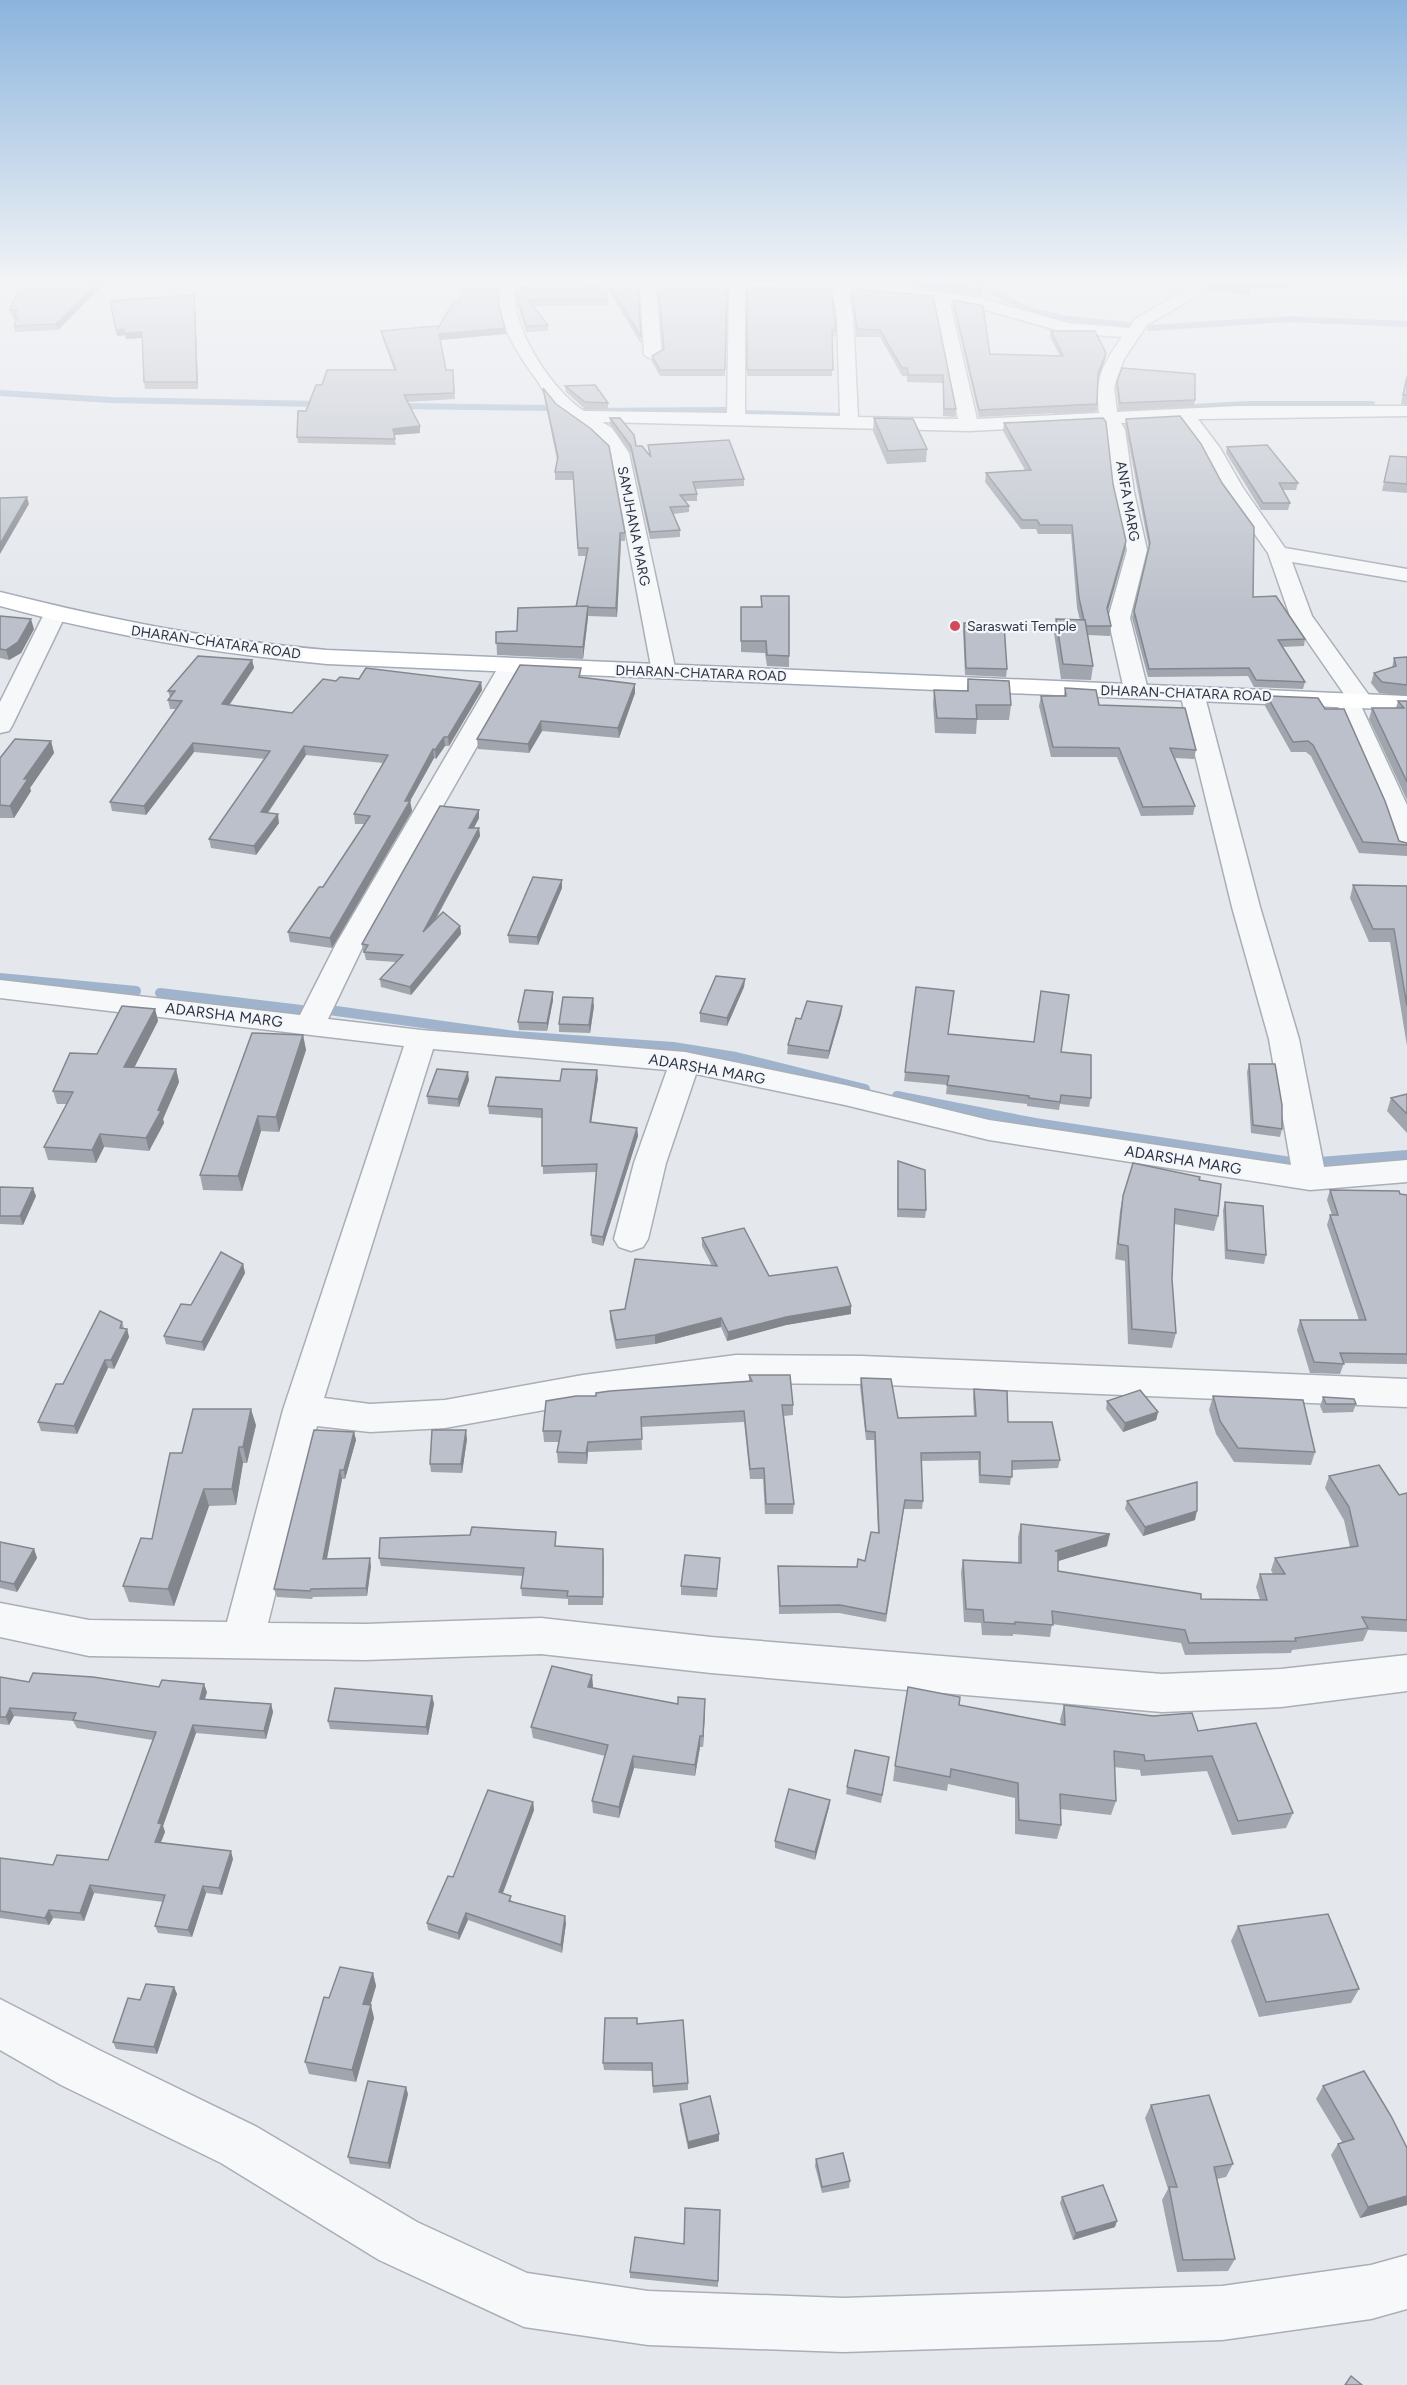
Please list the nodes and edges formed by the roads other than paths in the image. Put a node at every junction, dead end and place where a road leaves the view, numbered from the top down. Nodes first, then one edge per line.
1 (552, 390) edge
2 (736, 390) edge
3 (848, 390) edge
4 (960, 390) edge
5 (1105, 390) edge
6 (1407, 411) edge
7 (1186, 414) junction
8 (582, 416) junction
9 (1108, 417) junction
10 (736, 419) junction
11 (849, 422) junction
12 (969, 425) junction
13 (1278, 553) junction
14 (1407, 575) edge
15 (0, 599) edge
16 (54, 614) junction
17 (511, 666) junction
18 (664, 672) junction
19 (1136, 690) junction
20 (1192, 693) junction
21 (1354, 700) junction
22 (1407, 703) edge
23 (0, 726) edge
24 (1407, 844) edge
25 (0, 989) edge
26 (310, 1026) junction
27 (421, 1039) junction
28 (685, 1062) junction
29 (1407, 1171) edge
30 (1310, 1179) junction
31 (631, 1239) dead end
32 (1407, 1394) edge
33 (302, 1410) junction
34 (0, 1620) edge
35 (242, 1642) junction
36 (1407, 1673) edge
37 (0, 2022) edge
38 (1407, 2282) edge

1 - 8 street, SAMJHANA MARG
2 - 10 street
3 - 11 street
4 - 12 street
5 - 9 street, ANFA MARG
6 - 7 street
7 - 9 street
7 - 13 street
8 - 10 street
8 - 18 street, SAMJHANA MARG
9 - 12 street
9 - 19 street, ANFA MARG
10 - 11 street
11 - 12 street
13 - 14 street
13 - 21 street
15 - 16 main road, DHARAN-CHATARA ROAD
16 - 17 main road, DHARAN-CHATARA ROAD
16 - 23 street
17 - 18 main road, DHARAN-CHATARA ROAD
17 - 26 street
18 - 19 main road, DHARAN-CHATARA ROAD
19 - 20 main road, DHARAN-CHATARA ROAD
20 - 21 main road, DHARAN-CHATARA ROAD
20 - 30 street
21 - 22 main road, DHARAN-CHATARA ROAD
21 - 24 street
25 - 26 street, ADARSHA MARG
26 - 27 street, ADARSHA MARG
27 - 28 street, ADARSHA MARG
27 - 33 street
28 - 30 street, ADARSHA MARG
28 - 31 street
29 - 30 street, ADARSHA MARG
32 - 33 street
33 - 35 street
34 - 35 street
35 - 36 street
37 - 38 street

